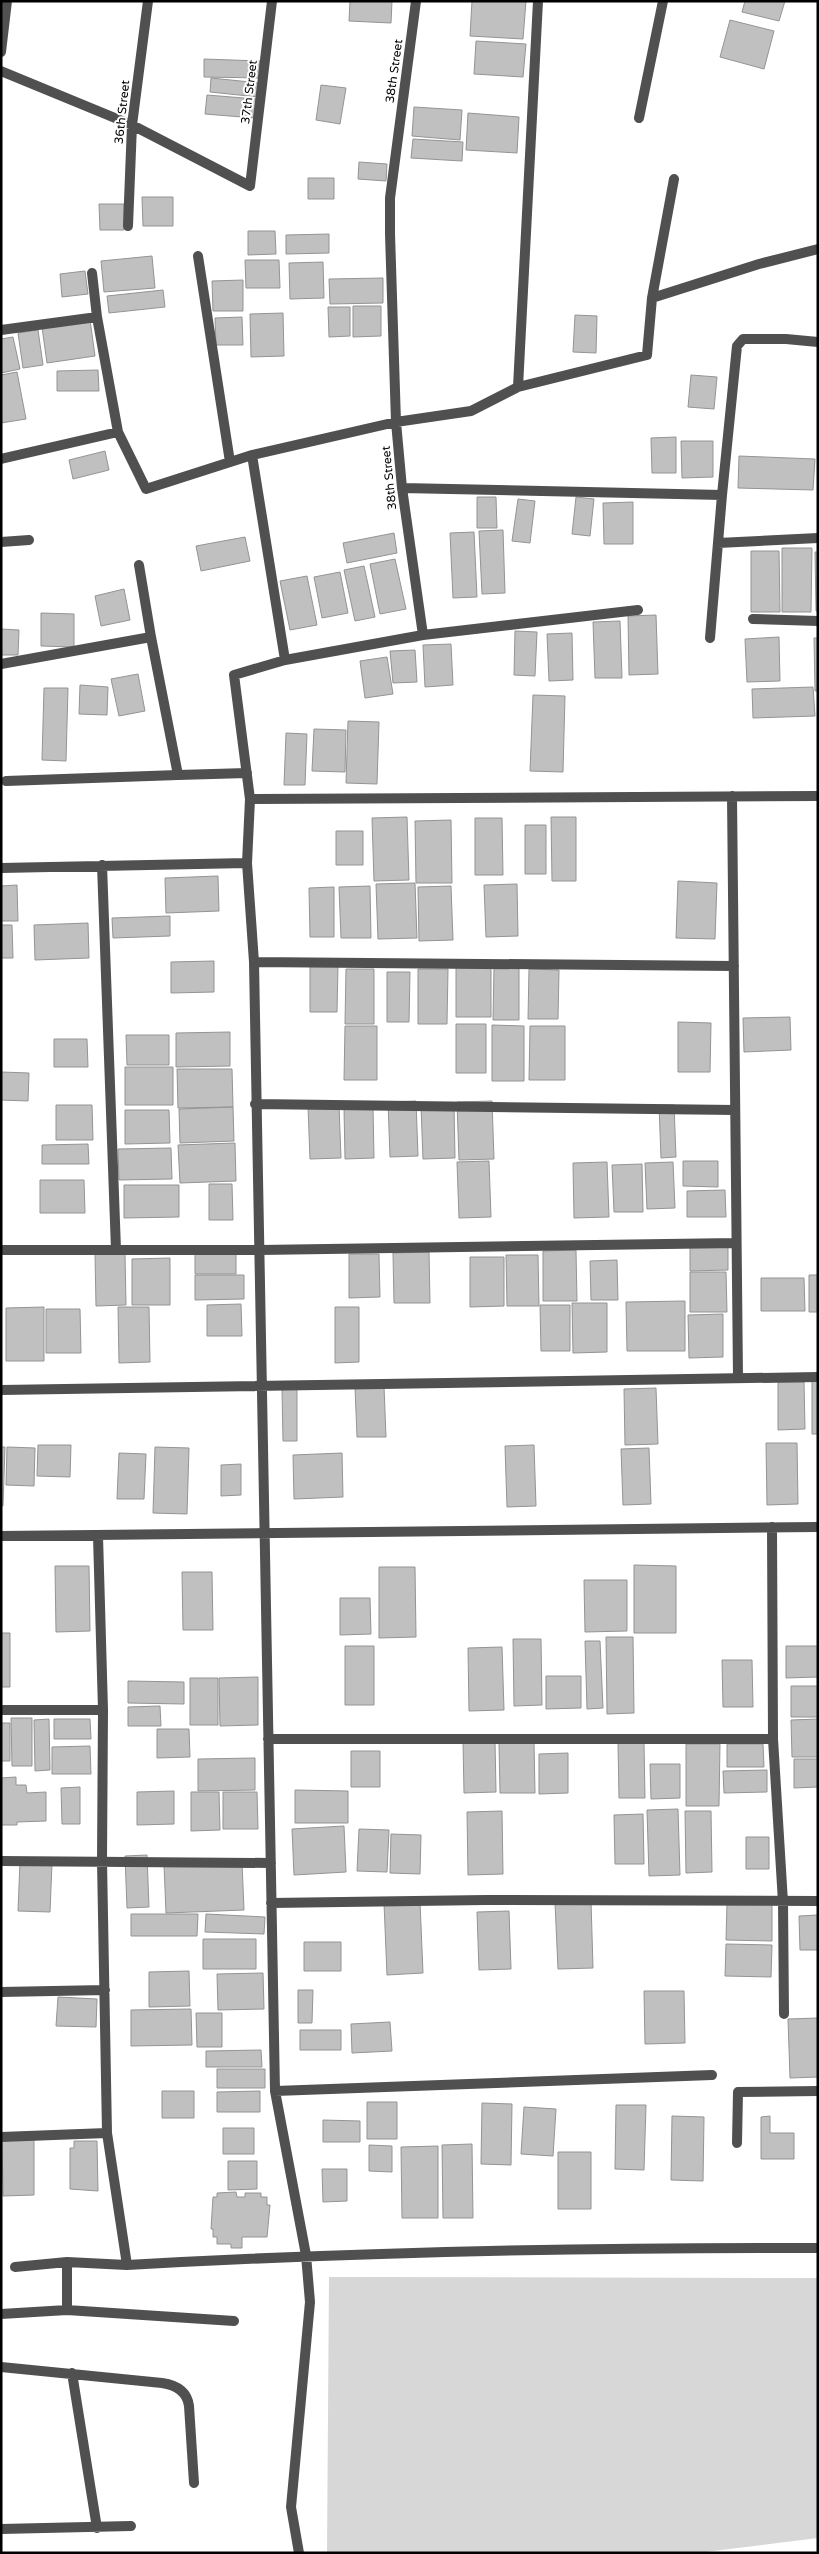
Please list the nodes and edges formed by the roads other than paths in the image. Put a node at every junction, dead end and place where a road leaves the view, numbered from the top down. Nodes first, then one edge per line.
1 (7, 1) edge
2 (148, 1) edge
3 (272, 1) edge
4 (416, 1) edge
5 (538, 1) edge
6 (663, 1) edge
7 (1, 52) edge
8 (1, 71) edge
9 (639, 118) dead end
10 (132, 126) junction
11 (674, 179) dead end
12 (128, 226) dead end
13 (818, 249) edge
14 (198, 256) dead end
15 (92, 273) dead end
16 (652, 298) junction
17 (97, 317) junction
18 (1, 330) edge
19 (818, 342) edge
20 (518, 387) junction
21 (396, 422) junction
22 (118, 432) junction
23 (252, 456) junction
24 (1, 459) edge
25 (230, 462) junction
26 (402, 488) junction
27 (722, 495) junction
28 (818, 538) edge
29 (30, 540) dead end
30 (1, 542) edge
31 (718, 543) junction
32 (139, 565) dead end
33 (638, 610) dead end
34 (753, 620) dead end
35 (818, 621) edge
36 (422, 635) junction
37 (151, 637) junction
38 (710, 638) dead end
39 (285, 660) junction
40 (1, 664) edge
41 (247, 773) junction
42 (178, 775) junction
43 (6, 781) dead end
44 (732, 796) junction
45 (818, 796) edge
46 (250, 799) junction
47 (247, 863) junction
48 (102, 865) junction
49 (1, 868) edge
50 (254, 962) junction
51 (734, 966) junction
52 (255, 1104) junction
53 (735, 1110) junction
54 (736, 1243) junction
55 (1, 1250) edge
56 (116, 1250) junction
57 (260, 1250) junction
58 (818, 1377) edge
59 (738, 1378) junction
60 (262, 1385) junction
61 (1, 1390) edge
62 (772, 1527) junction
63 (818, 1527) edge
64 (264, 1534) junction
65 (1, 1536) edge
66 (98, 1536) junction
67 (1, 1710) edge
68 (103, 1710) junction
69 (268, 1739) junction
70 (773, 1739) junction
71 (102, 1861) junction
72 (1, 1862) edge
73 (271, 1863) junction
74 (818, 1901) edge
75 (783, 1902) junction
76 (271, 1903) junction
77 (105, 1990) junction
78 (1, 1992) edge
79 (784, 2014) dead end
80 (712, 2075) dead end
81 (275, 2091) junction
82 (818, 2091) edge
83 (107, 2133) junction
84 (1, 2136) edge
85 (737, 2143) dead end
86 (818, 2248) edge
87 (306, 2255) junction
88 (68, 2262) junction
89 (127, 2265) junction
90 (15, 2267) dead end
91 (68, 2310) junction
92 (1, 2314) edge
93 (234, 2321) dead end
94 (1, 2368) edge
95 (72, 2373) junction
96 (194, 2483) dead end
97 (132, 2526) dead end
98 (98, 2528) junction
99 (1, 2529) edge
100 (299, 2553) edge

1 - 7 street
2 - 10 street, 36th Street
3 - 10 street, 37th Street
4 - 21 street, 38th Street
5 - 20 street
6 - 9 street
8 - 10 street
10 - 12 street, 36th Street
11 - 16 street
13 - 16 street
14 - 25 street
15 - 17 street
16 - 20 street
17 - 18 street
17 - 22 street
19 - 27 street
20 - 21 street
21 - 23 street
21 - 26 street, 38th Street
22 - 24 street
22 - 25 street
23 - 25 street
23 - 39 street
26 - 27 street
26 - 36 street, 38th Street
27 - 31 street
28 - 31 street
29 - 30 street
31 - 38 street
32 - 37 street
33 - 36 street
34 - 35 street
36 - 39 street
37 - 40 street
37 - 42 street
39 - 41 street
41 - 42 street
41 - 46 street
42 - 43 street
44 - 45 street
44 - 46 street
44 - 51 street
46 - 47 street
47 - 48 street
47 - 50 street
48 - 49 street
48 - 56 street
50 - 51 street
50 - 52 street
51 - 53 street
52 - 53 street
52 - 57 street
53 - 54 street
54 - 57 street
54 - 59 street
55 - 56 street
56 - 57 street
57 - 60 street
58 - 59 street
59 - 60 street
60 - 61 street
60 - 64 street
62 - 63 street
62 - 64 street
62 - 70 street
64 - 66 street
64 - 69 street
65 - 66 street
66 - 68 street
67 - 68 street
68 - 71 street
69 - 70 street
69 - 73 street
70 - 75 street
71 - 72 street
71 - 73 street
71 - 77 street
73 - 76 street
74 - 75 street
75 - 76 street
75 - 79 street
76 - 81 street
77 - 78 street
77 - 83 street
80 - 81 street
81 - 87 street
82 - 85 street
83 - 84 street
83 - 89 street
86 - 87 street
87 - 89 street
87 - 100 street
88 - 89 street
88 - 90 street
88 - 91 street
91 - 92 street
91 - 93 street
94 - 95 street
95 - 96 street
95 - 98 street
97 - 98 street
98 - 99 street

